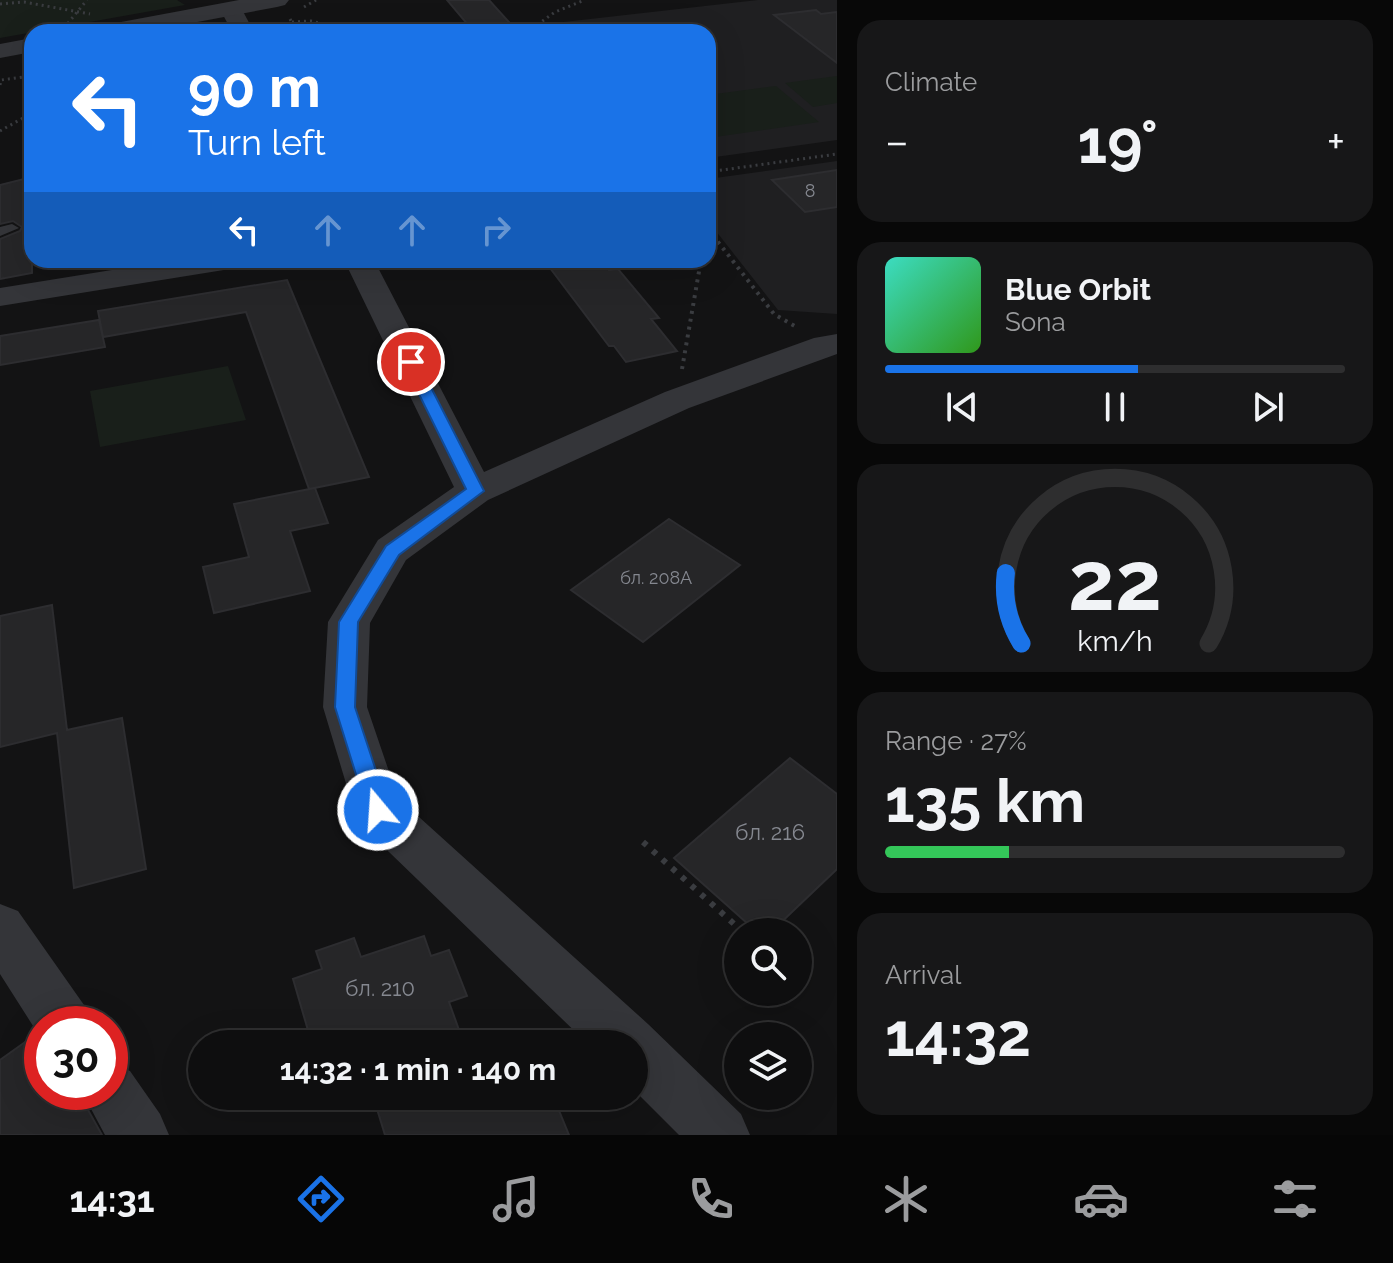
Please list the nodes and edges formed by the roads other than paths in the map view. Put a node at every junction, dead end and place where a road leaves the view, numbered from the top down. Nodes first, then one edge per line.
1 (277, 0) edge
2 (231, 9) junction
3 (104, 24) edge
4 (239, 24) edge
5 (24, 46) edge
6 (0, 51) edge
7 (151, 268) edge
8 (363, 268) edge
9 (0, 297) edge
10 (832, 345) edge
11 (475, 491) junction
12 (0, 928) edge
13 (52, 1006) edge
14 (613, 1030) edge
15 (648, 1064) edge
16 (123, 1110) edge
17 (139, 1135) edge
18 (720, 1135) edge

1 - 2 street
2 - 3 street
2 - 4 street
5 - 6 street
7 - 9 street
8 - 11 street
10 - 11 street
11 - 14 street
12 - 13 street
15 - 18 street
16 - 17 street

